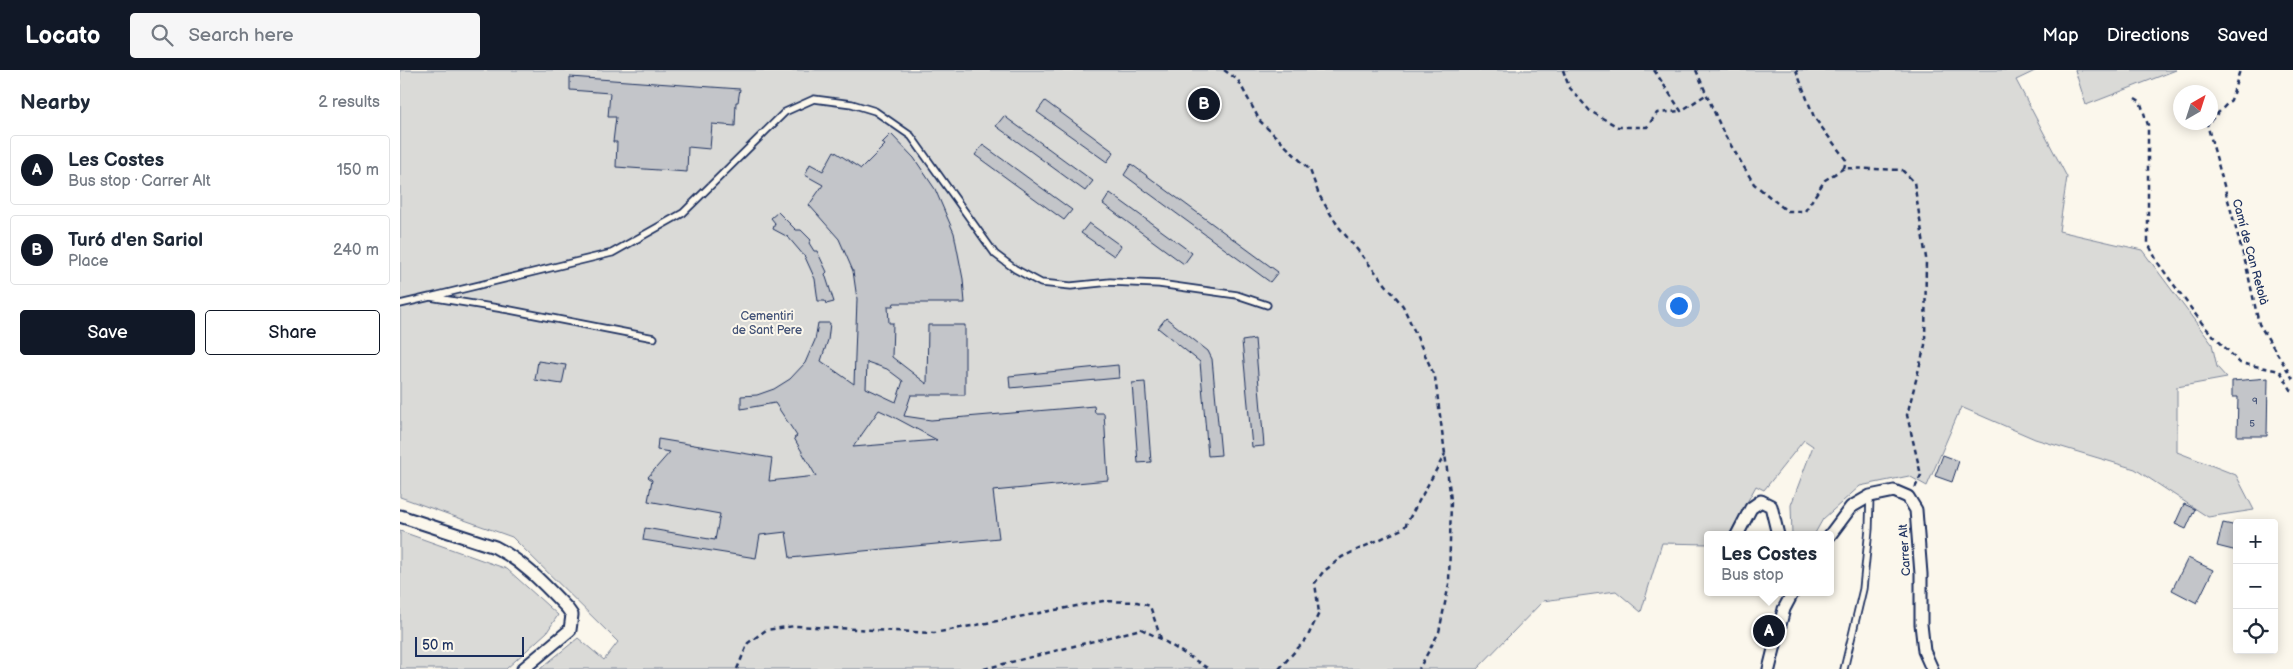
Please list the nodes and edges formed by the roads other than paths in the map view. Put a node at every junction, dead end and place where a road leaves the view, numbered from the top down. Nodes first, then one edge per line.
1 (430, 297) junction
2 (400, 304) edge
3 (1267, 305) dead end
4 (654, 338) dead end
5 (1870, 496) junction
6 (400, 516) edge
7 (1739, 531) edge
8 (1777, 531) edge
9 (1833, 531) edge
10 (1790, 596) edge
11 (1928, 666) edge
12 (522, 669) edge
13 (1769, 669) edge
14 (1844, 669) edge

1 - 2 lane
1 - 3 lane
1 - 4 lane
5 - 9 street
5 - 11 street, Carrer Alt
5 - 14 lane
6 - 12 street
7 - 8 street
10 - 13 street

